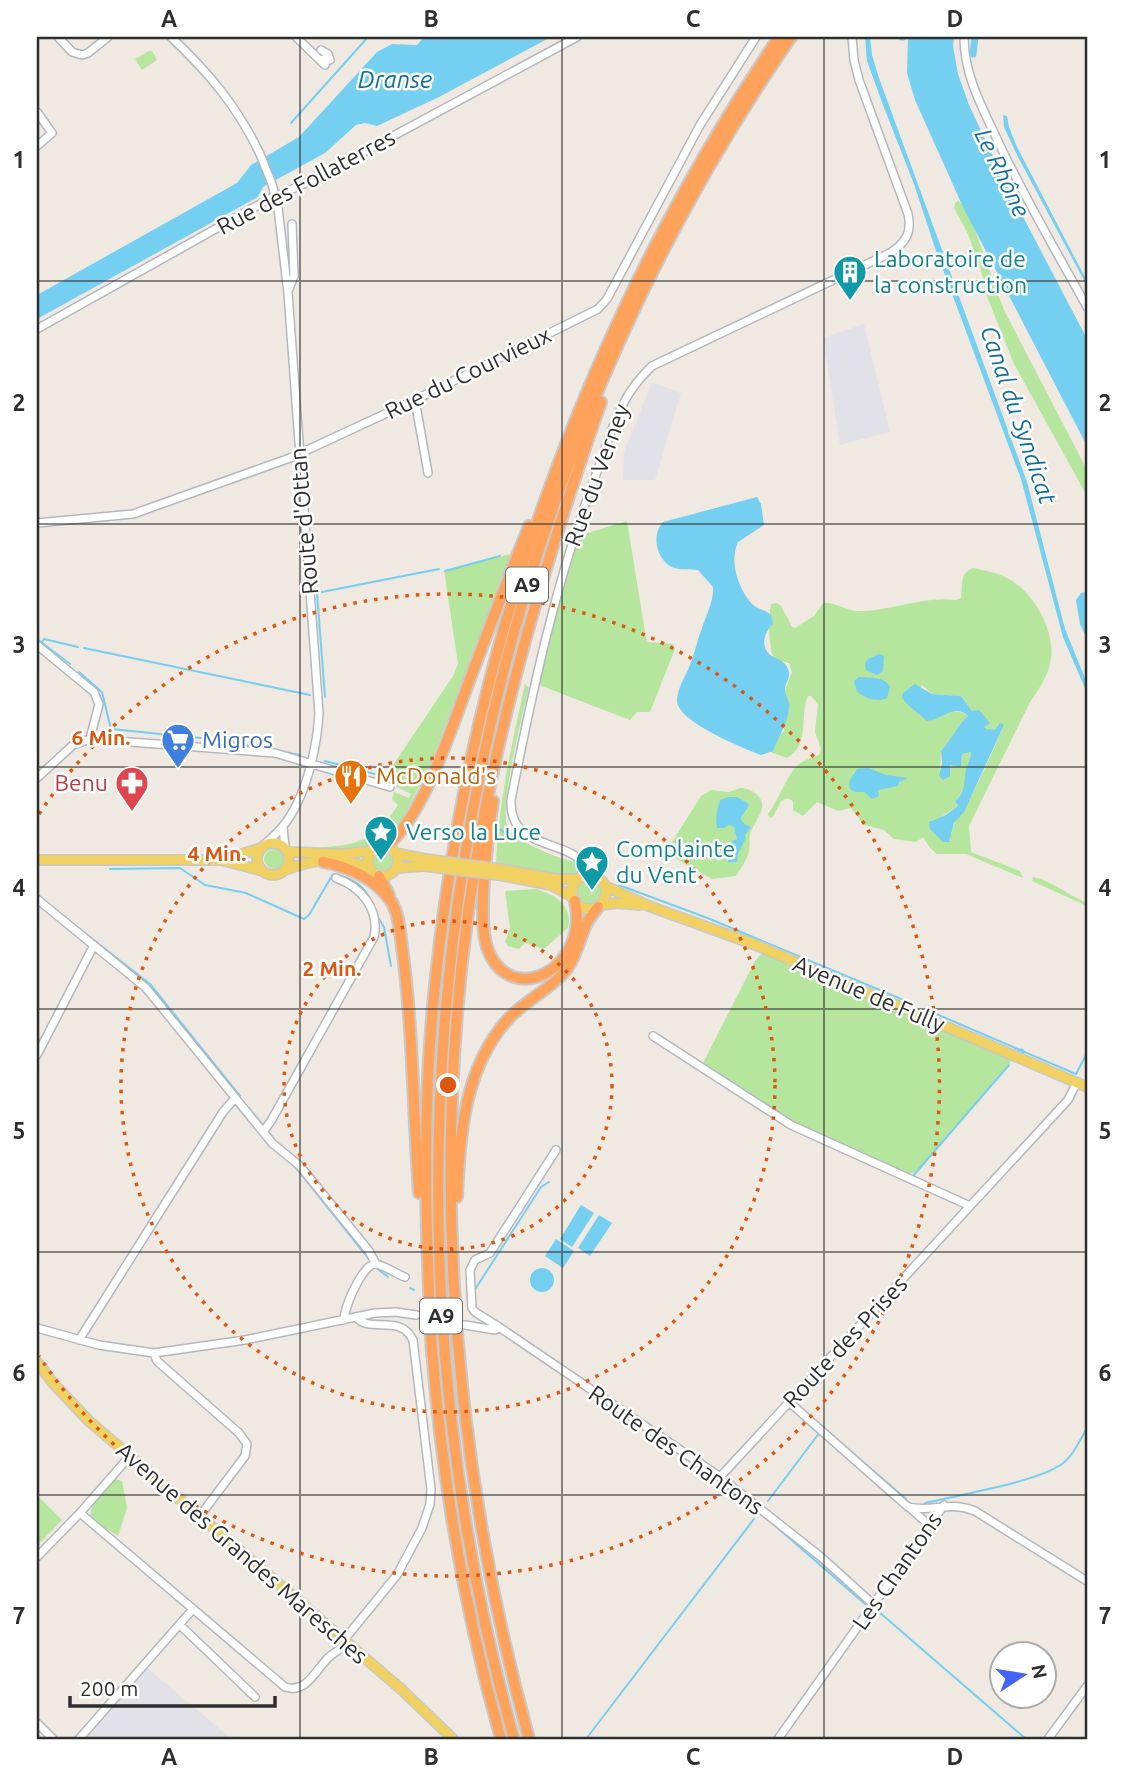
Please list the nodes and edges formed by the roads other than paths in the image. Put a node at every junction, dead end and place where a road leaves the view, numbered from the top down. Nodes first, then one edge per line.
1 (58, 37) edge
2 (108, 37) edge
3 (172, 37) edge
4 (296, 37) edge
5 (577, 37) edge
6 (756, 37) edge
7 (779, 37) edge
8 (791, 37) edge
9 (852, 37) edge
10 (964, 37) edge
11 (321, 50) dead end
12 (37, 112) edge
13 (37, 146) edge
14 (292, 224) dead end
15 (288, 293) junction
16 (1087, 307) edge
17 (628, 323) junction
18 (37, 329) edge
19 (590, 385) junction
20 (415, 400) junction
21 (299, 455) junction
22 (428, 473) dead end
23 (37, 523) edge
24 (37, 645) edge
25 (509, 698) junction
26 (90, 739) junction
27 (311, 765) junction
28 (37, 778) edge
29 (390, 788) dead end
30 (283, 827) junction
31 (263, 847) junction
32 (287, 850) junction
33 (390, 850) junction
34 (372, 851) junction
35 (37, 860) edge
36 (221, 860) junction
37 (323, 862) junction
38 (424, 863) junction
39 (396, 869) junction
40 (285, 870) junction
41 (263, 871) junction
42 (500, 872) junction
43 (374, 873) junction
44 (589, 874) junction
45 (336, 878) dead end
46 (577, 880) junction
47 (606, 886) junction
48 (37, 899) edge
49 (574, 899) junction
50 (392, 902) junction
51 (599, 906) junction
52 (649, 906) junction
53 (94, 945) junction
54 (653, 1036) dead end
55 (37, 1055) edge
56 (1077, 1082) junction
57 (1087, 1087) edge
58 (235, 1098) junction
59 (262, 1132) junction
60 (556, 1150) dead end
61 (970, 1206) junction
62 (376, 1264) junction
63 (405, 1277) dead end
64 (455, 1296) junction
65 (416, 1315) tunnel mouth
66 (356, 1317) junction
67 (344, 1320) junction
68 (465, 1325) tunnel mouth
69 (499, 1327) junction
70 (37, 1328) edge
71 (79, 1340) junction
72 (154, 1353) junction
73 (432, 1355) junction
74 (37, 1362) edge
75 (789, 1402) junction
76 (129, 1457) junction
77 (720, 1477) junction
78 (944, 1505) junction
79 (908, 1507) junction
80 (80, 1513) junction
81 (199, 1517) junction
82 (930, 1526) junction
83 (37, 1557) edge
84 (1087, 1581) edge
85 (873, 1604) junction
86 (193, 1609) junction
87 (180, 1625) junction
88 (346, 1642) junction
89 (1087, 1686) edge
90 (255, 1697) dead end
91 (37, 1723) edge
92 (53, 1739) edge
93 (79, 1739) edge
94 (453, 1739) edge
95 (501, 1739) edge
96 (514, 1739) edge
97 (530, 1739) edge
98 (778, 1739) edge
99 (1048, 1739) edge

1 - 2 street
3 - 15 street, Route d'Ottan, bridge
4 - 11 street
5 - 18 street, Rue des Follaterres
6 - 20 street, Rue du Courvieux
7 - 19 highway, A9
8 - 17 highway, A9
9 - 44 street, Rue du Verney
10 - 16 street
12 - 13 street
14 - 15 street
15 - 21 street, Route d'Ottan
17 - 25 highway
17 - 96 highway, A9
19 - 33 highway
19 - 73 highway, A9
20 - 21 street, Rue du Courvieux
20 - 22 street
21 - 23 street, Rue du Courvieux
21 - 27 street, Route d'Ottan
24 - 26 street
25 - 49 highway
25 - 64 highway
26 - 27 street
26 - 28 street
27 - 29 street
27 - 30 street, Route d'Ottan
30 - 31 street, Route d'Ottan
30 - 32 street
31 - 32 main road
31 - 36 main road
31 - 41 main road
32 - 34 main road
32 - 40 main road
33 - 34 main road
33 - 38 main road
33 - 39 main road
34 - 43 main road
35 - 36 main road
36 - 41 main road
37 - 40 main road
37 - 43 main road
37 - 50 highway
38 - 39 main road
38 - 42 main road, bridge
39 - 43 main road
40 - 41 main road
42 - 46 main road
42 - 49 main road
43 - 50 highway
44 - 46 main road
44 - 47 main road
45 - 59 street
46 - 49 main road
47 - 51 main road
47 - 52 main road, Avenue de Fully
48 - 53 street
49 - 51 main road
50 - 73 highway
51 - 52 main road, Avenue de Fully
51 - 64 highway
52 - 56 main road, Avenue de Fully
53 - 55 street
53 - 58 street
54 - 61 street
56 - 57 main road, Avenue de Fully
56 - 61 street, Route des Prises
58 - 59 street
58 - 71 street
59 - 62 street
60 - 69 street, Route des Chantons
61 - 75 street, Route des Prises
62 - 63 street
62 - 67 street
64 - 97 highway
65 - 66 street
66 - 67 street
66 - 88 street
67 - 72 street
68 - 69 street
69 - 77 street, Route des Chantons
70 - 71 street
71 - 72 street
72 - 81 street
73 - 95 highway, A9
74 - 76 main road, Avenue des Grandes Maresches
75 - 77 street, Route des Prises
75 - 79 street
76 - 80 street
76 - 81 main road, Avenue des Grandes Maresches
77 - 85 street, Route des Chantons
78 - 79 street
78 - 82 street, Les Chantons
78 - 84 street, Les Chantons
79 - 82 street
80 - 83 street
80 - 86 street
81 - 88 main road, Avenue des Grandes Maresches
82 - 85 street, Les Chantons
85 - 98 street, Les Chantons
86 - 87 street
86 - 88 street
87 - 90 street
87 - 93 street
88 - 94 main road, Avenue des Grandes Maresches
89 - 99 street
91 - 92 street

